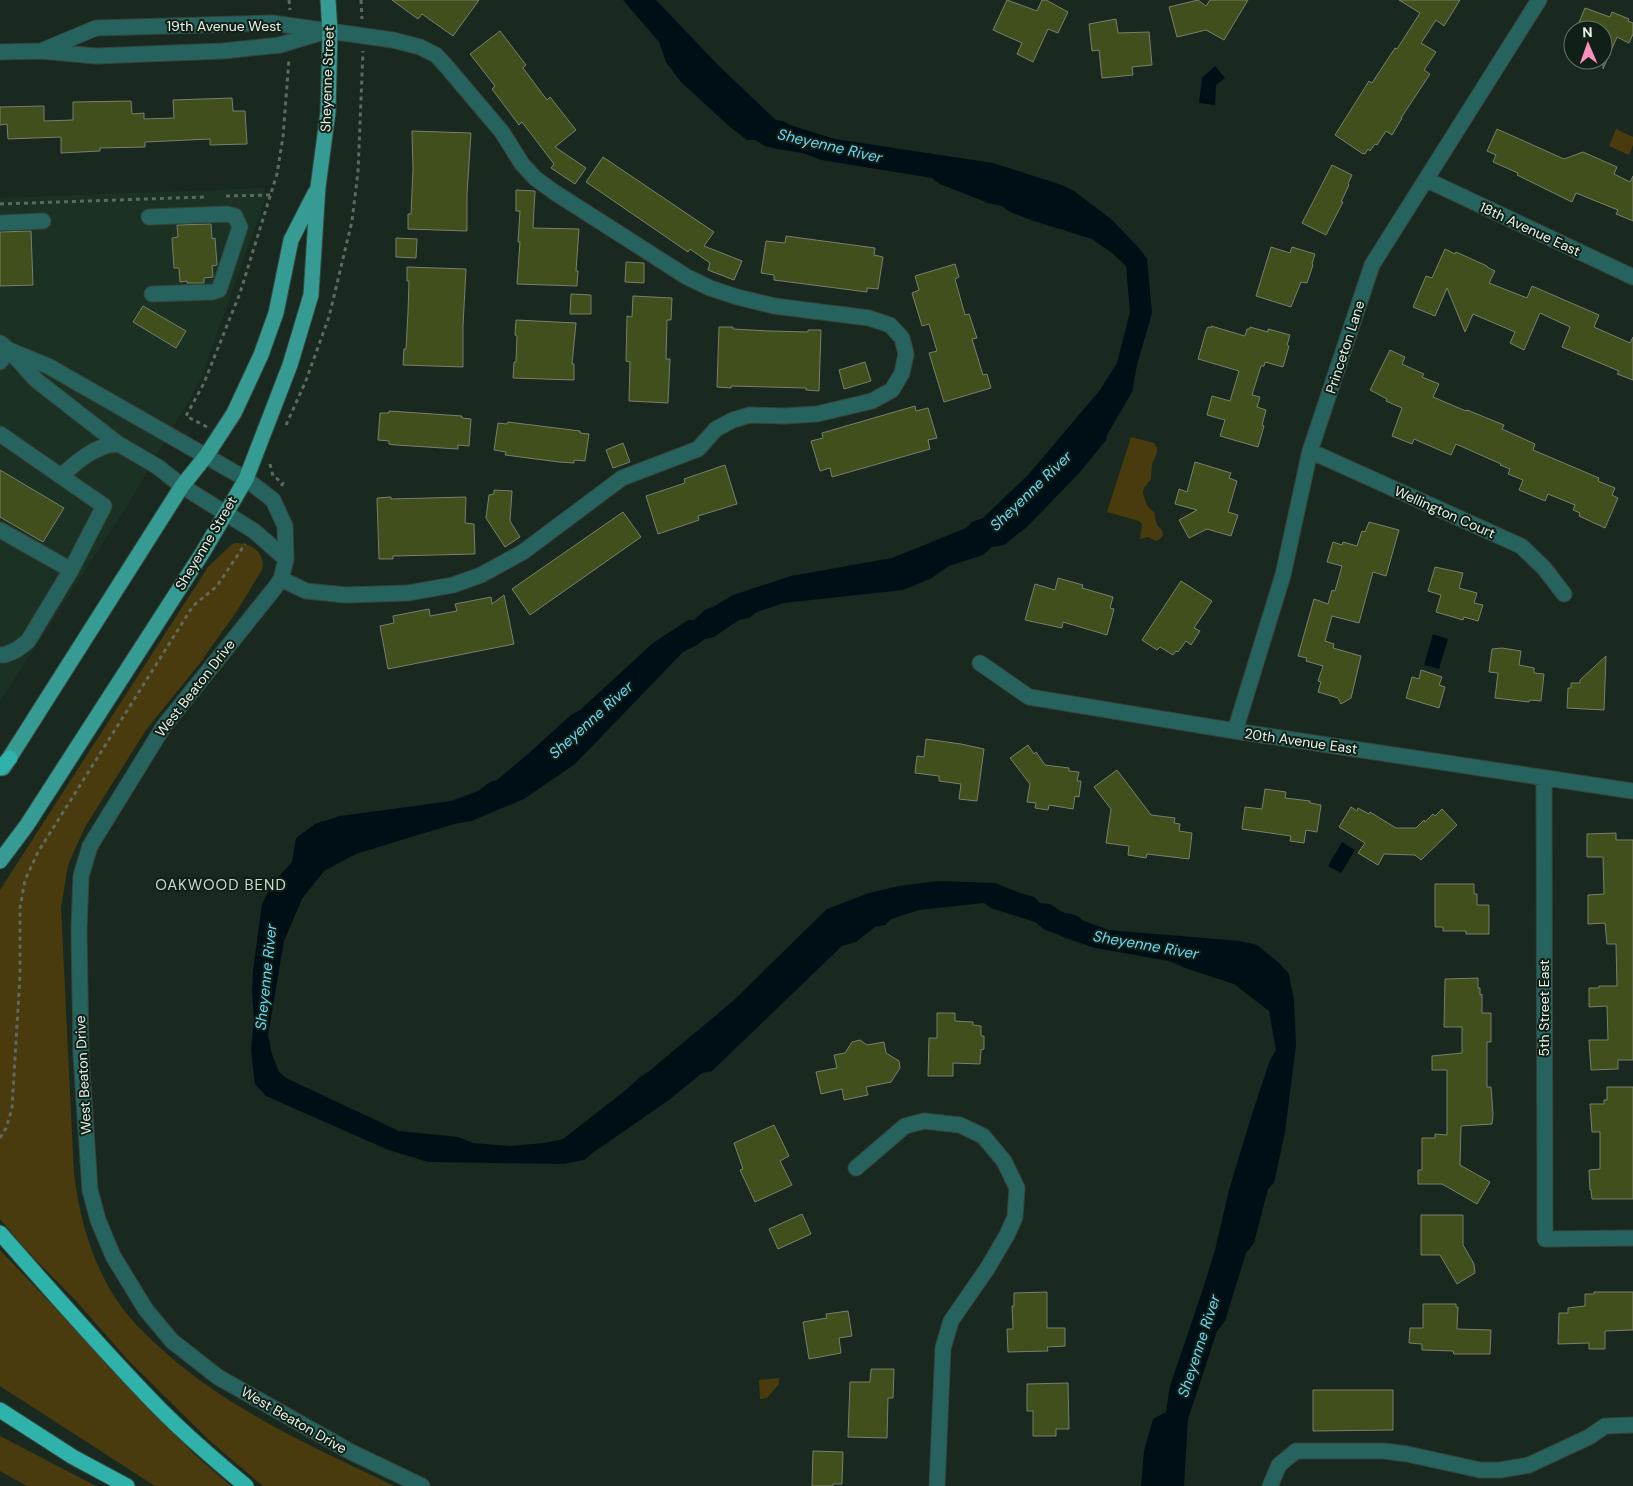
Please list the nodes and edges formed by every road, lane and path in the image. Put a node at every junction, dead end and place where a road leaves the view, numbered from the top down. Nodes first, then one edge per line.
1 (328, 0) edge
2 (361, 0) edge
3 (1539, 0) edge
4 (330, 31) junction
5 (363, 36) junction
6 (41, 51) junction
7 (0, 52) edge
8 (1427, 180) junction
9 (318, 187) junction
10 (271, 195) dead end
11 (222, 196) dead end
12 (213, 197) dead end
13 (0, 204) edge
14 (149, 217) dead end
15 (43, 221) dead end
16 (0, 223) edge
17 (1633, 277) edge
18 (152, 294) dead end
19 (3, 352) edge
20 (284, 429) dead end
21 (0, 434) edge
22 (117, 444) junction
23 (1310, 451) junction
24 (206, 456) junction
25 (271, 462) dead end
26 (61, 476) junction
27 (246, 478) junction
28 (283, 483) dead end
29 (182, 486) junction
30 (225, 513) junction
31 (0, 530) edge
32 (286, 559) junction
33 (72, 570) junction
34 (281, 579) junction
35 (1564, 594) dead end
36 (0, 655) edge
37 (980, 663) dead end
38 (1235, 732) junction
39 (5, 763) edge
40 (0, 773) edge
41 (1544, 778) junction
42 (1633, 791) edge
43 (0, 861) edge
44 (856, 1168) dead end
45 (0, 1233) edge
46 (1633, 1238) edge
47 (0, 1410) edge
48 (1633, 1425) edge
49 (127, 1486) edge
50 (246, 1486) edge
51 (422, 1486) edge
52 (937, 1486) edge
53 (1270, 1486) edge

1 - 4 main road, Sheyenne Street
2 - 5 path
3 - 8 street, Princeton Lane
4 - 5 street
4 - 6 street, 19th Avenue West
4 - 6 street, 19th Avenue West
4 - 9 main road, Sheyenne Street
5 - 20 path
5 - 34 street
6 - 7 street, 19th Avenue West
8 - 17 street, 18th Avenue East
8 - 23 street, Princeton Lane
9 - 24 main road, Sheyenne Street
9 - 27 main road, Sheyenne Street
10 - 11 path
12 - 13 path
14 - 18 street
15 - 16 street
19 - 22 street
19 - 24 street, West Beaton Drive
21 - 26 street
22 - 26 street
22 - 29 street
23 - 35 street, Wellington Court
23 - 38 street, Princeton Lane
24 - 27 street, West Beaton Drive
24 - 29 main road, Sheyenne Street
25 - 28 path
26 - 33 street
27 - 30 main road, Sheyenne Street
27 - 32 street, West Beaton Drive
29 - 30 street
29 - 39 main road, Sheyenne Street
30 - 32 street
30 - 43 main road, Sheyenne Street
31 - 33 street
32 - 34 street, West Beaton Drive
33 - 36 street
34 - 51 street, West Beaton Drive
37 - 38 street, 20th Avenue East
38 - 41 street, 20th Avenue East
39 - 40 main road, Sheyenne Street
41 - 42 street, 20th Avenue East
41 - 46 street, 5th Street East
44 - 52 street
45 - 50 highway
47 - 49 highway
48 - 53 street

